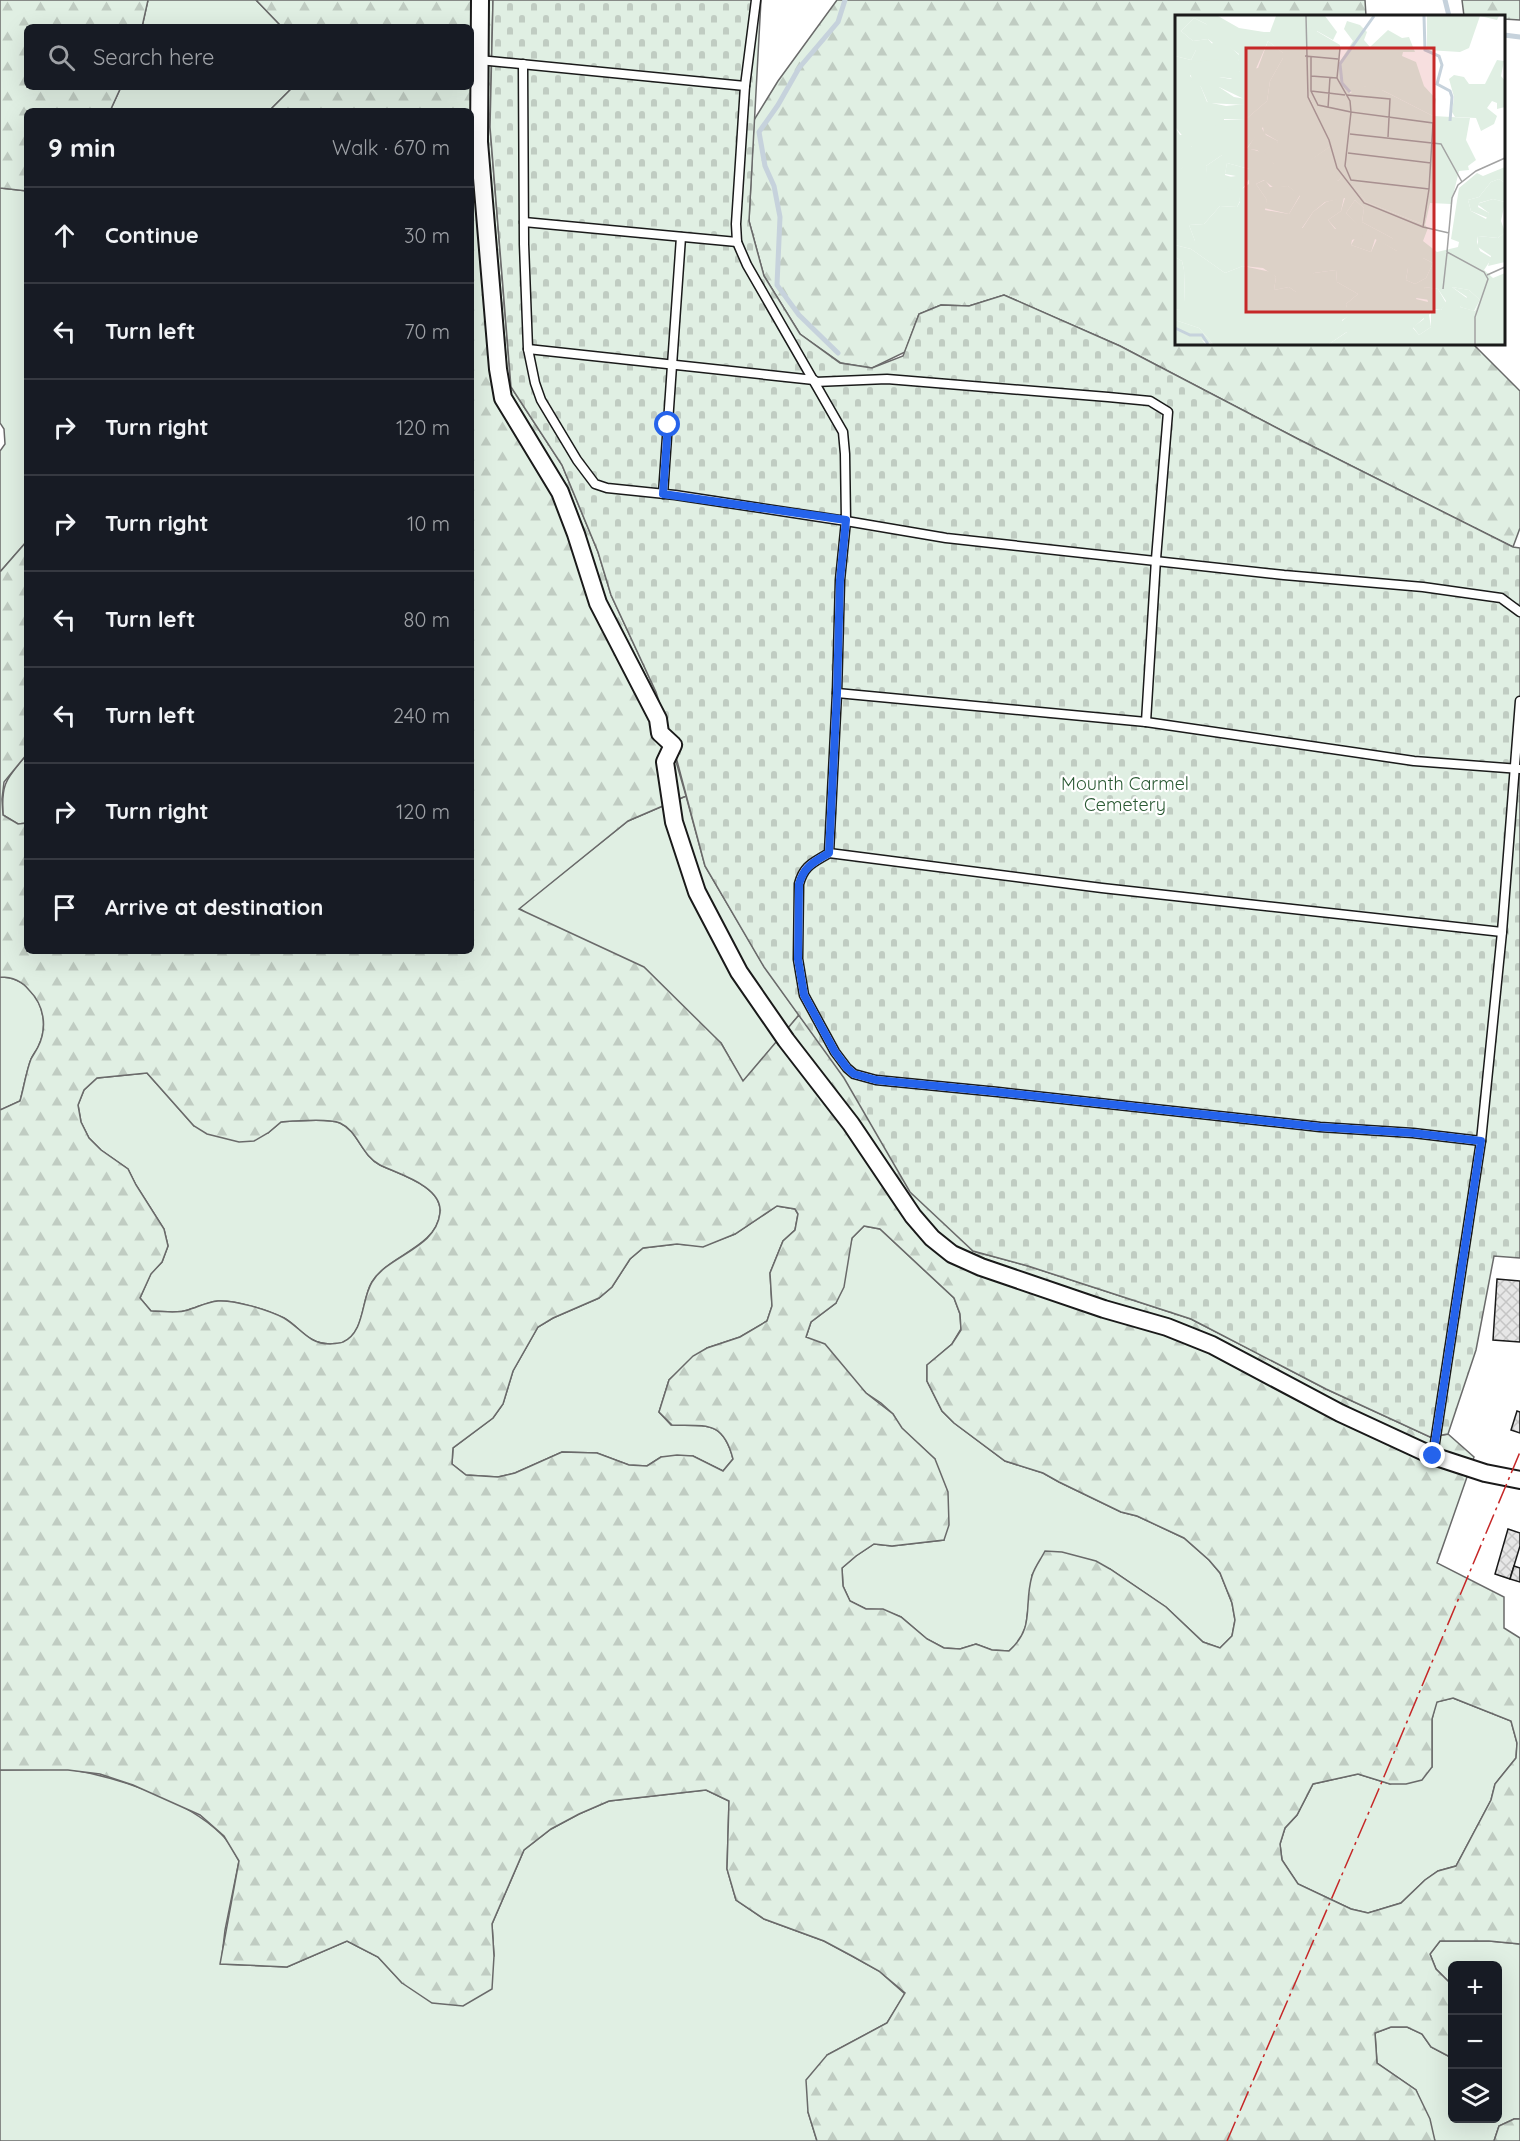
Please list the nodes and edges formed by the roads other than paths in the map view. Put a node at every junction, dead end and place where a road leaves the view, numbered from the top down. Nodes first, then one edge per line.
1 (480, 0) edge
2 (756, 0) edge
3 (479, 60) junction
4 (523, 64) junction
5 (745, 86) junction
6 (524, 222) junction
7 (681, 237) junction
8 (737, 242) junction
9 (528, 349) junction
10 (672, 365) junction
11 (814, 381) junction
12 (663, 494) junction
13 (846, 520) junction
14 (1156, 559) junction
15 (1520, 612) edge
16 (837, 693) junction
17 (1520, 701) edge
18 (1146, 722) junction
19 (1517, 769) edge
20 (829, 853) junction
21 (1502, 932) junction
22 (1481, 1141) junction
23 (1433, 1456) junction
24 (1520, 1480) edge

1 - 3 street
2 - 5 lane
3 - 4 lane
3 - 23 street
4 - 5 lane
4 - 6 lane
5 - 8 lane
6 - 7 lane
6 - 9 lane
7 - 8 lane
7 - 10 lane
8 - 11 lane
9 - 10 lane
9 - 12 lane
10 - 11 lane
10 - 12 lane
11 - 13 lane
11 - 14 lane
12 - 13 lane
13 - 14 lane
13 - 16 lane
14 - 15 lane
14 - 18 lane
16 - 18 lane
16 - 20 lane
17 - 19 lane
18 - 19 lane
19 - 21 lane
20 - 21 lane
20 - 22 lane
21 - 22 lane
22 - 23 lane
23 - 24 street

